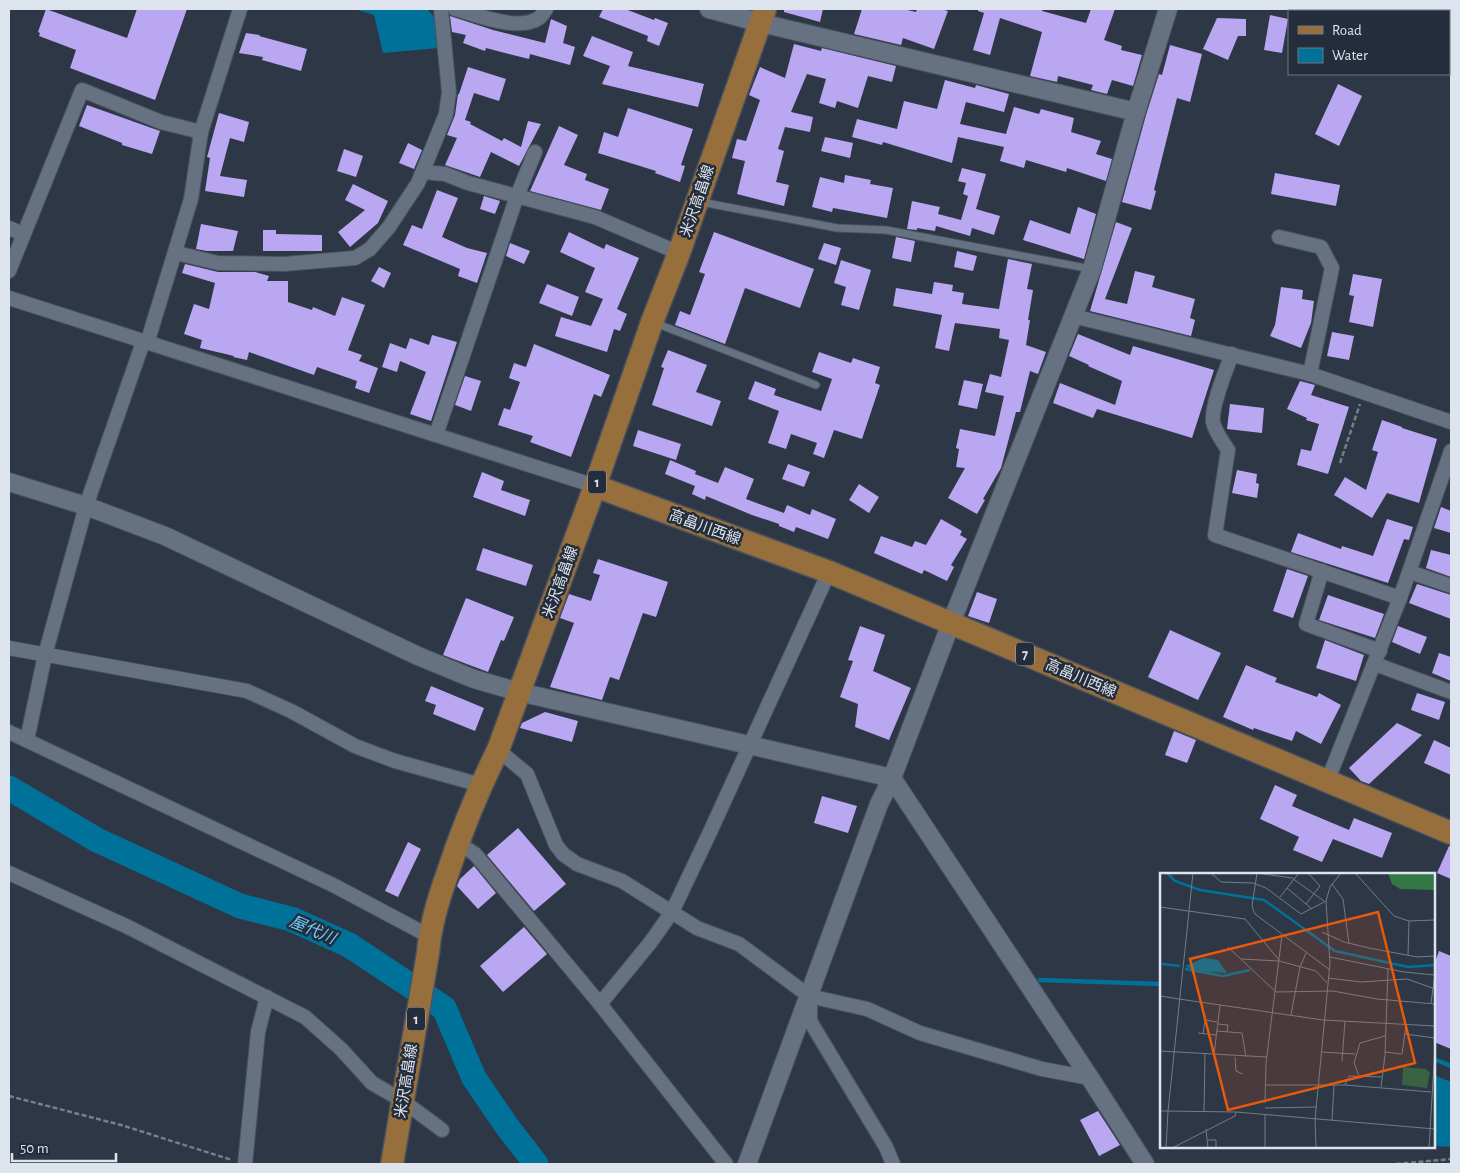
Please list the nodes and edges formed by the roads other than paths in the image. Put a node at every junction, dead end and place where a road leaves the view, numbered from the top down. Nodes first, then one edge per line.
1 (240, 9) edge
2 (441, 9) edge
3 (455, 9) edge
4 (546, 9) edge
5 (709, 9) edge
6 (1168, 9) edge
7 (763, 16) edge
8 (1136, 112) junction
9 (201, 132) junction
10 (535, 152) dead end
11 (423, 172) junction
12 (517, 196) junction
13 (696, 202) junction
14 (9, 228) edge
15 (24, 234) junction
16 (1280, 237) dead end
17 (176, 253) junction
18 (679, 253) junction
19 (1092, 270) junction
20 (9, 271) edge
21 (9, 298) edge
22 (1073, 316) junction
23 (652, 322) junction
24 (146, 342) junction
25 (1232, 354) junction
26 (1310, 374) junction
27 (816, 385) dead end
28 (1451, 422) edge
29 (436, 435) junction
30 (1451, 451) edge
31 (9, 482) edge
32 (595, 486) junction
33 (86, 506) junction
34 (829, 572) junction
35 (1322, 572) junction
36 (1410, 572) junction
37 (1451, 586) edge
38 (1400, 598) junction
39 (951, 623) junction
40 (9, 648) edge
41 (45, 655) junction
42 (1378, 657) junction
43 (519, 692) junction
44 (1451, 692) edge
45 (9, 732) edge
46 (27, 740) junction
47 (749, 744) junction
48 (498, 750) junction
49 (892, 778) junction
50 (1328, 782) junction
51 (481, 784) junction
52 (1451, 833) edge
53 (458, 842) junction
54 (9, 872) edge
55 (672, 912) junction
56 (428, 945) junction
57 (810, 996) junction
58 (267, 997) junction
59 (600, 1004) junction
60 (1090, 1078) junction
61 (404, 1093) junction
62 (442, 1130) dead end
63 (245, 1164) edge
64 (392, 1164) edge
65 (726, 1164) edge
66 (747, 1164) edge
67 (893, 1164) edge
68 (1145, 1164) edge

1 - 9 street
2 - 11 street
3 - 4 street
5 - 7 street
6 - 8 street
7 - 8 street
7 - 13 main road, 米沢高畠線 / 1
8 - 19 street
9 - 15 street
9 - 17 street
10 - 12 street
11 - 12 street
11 - 17 street
12 - 18 street
12 - 29 street
13 - 18 main road, 米沢高畠線 / 1
13 - 19 lane
14 - 15 street
15 - 20 street
16 - 26 street
17 - 24 street
18 - 23 main road, 米沢高畠線 / 1
19 - 22 street
21 - 24 street
22 - 25 street
22 - 39 street
23 - 27 lane
23 - 32 main road, 米沢高畠線 / 1
24 - 29 street
24 - 33 street
25 - 26 street
25 - 35 street
26 - 28 street
29 - 32 street
30 - 36 street
31 - 33 street
32 - 34 main road, 高畠川西線 / 7
32 - 43 main road, 米沢高畠線 / 1
33 - 41 street
33 - 43 street
34 - 39 main road, 高畠川西線 / 7
34 - 47 street
35 - 38 street
35 - 42 street
36 - 37 street
36 - 38 street
38 - 42 street
39 - 49 street
39 - 50 main road, 高畠川西線 / 7
40 - 41 street
41 - 46 street
41 - 51 street
42 - 44 street
42 - 50 street
43 - 47 street
43 - 48 main road, 米沢高畠線 / 1
45 - 46 street
46 - 56 street
47 - 49 street
47 - 55 street
48 - 51 main road, 米沢高畠線 / 1
48 - 55 street
49 - 57 street
49 - 60 street
50 - 52 main road, 高畠川西線 / 7
51 - 53 main road, 米沢高畠線 / 1
53 - 56 main road, 米沢高畠線 / 1
53 - 59 street
54 - 58 street
55 - 57 street
55 - 59 street
56 - 61 main road, 米沢高畠線 / 1
57 - 60 street
57 - 66 street
57 - 67 street
58 - 61 street
58 - 63 street
59 - 65 street
60 - 68 street
61 - 62 street
61 - 64 main road, 米沢高畠線 / 1

